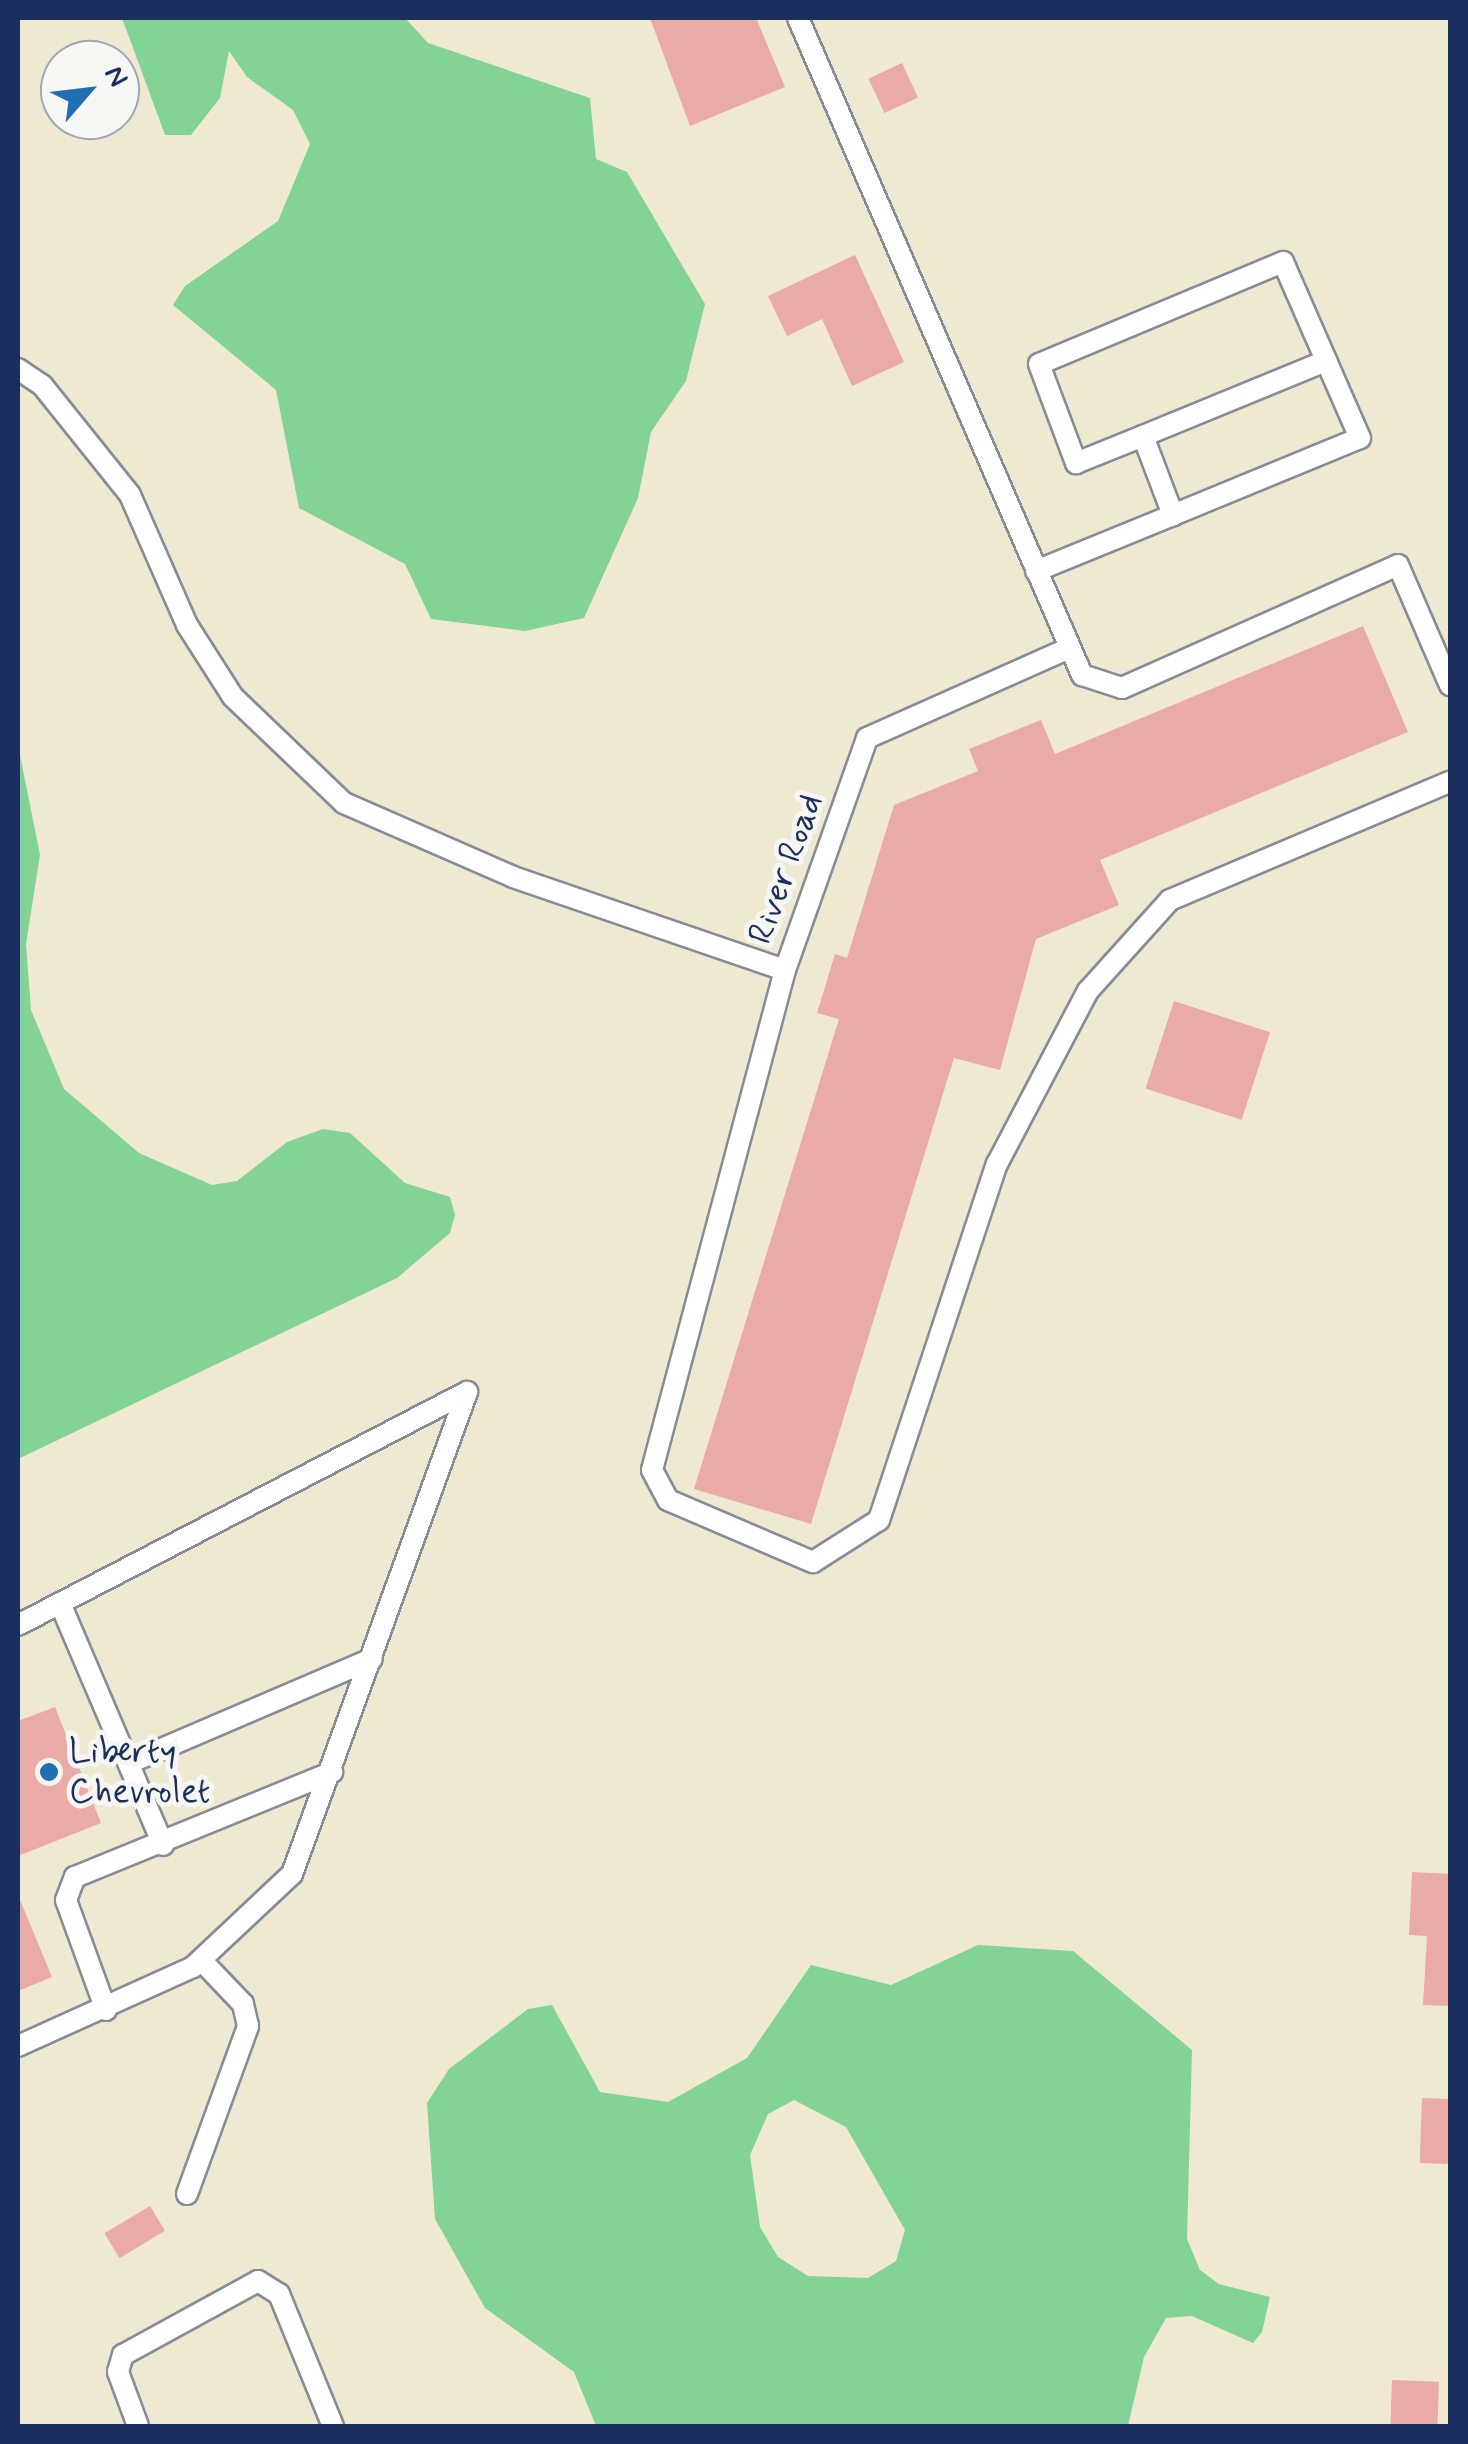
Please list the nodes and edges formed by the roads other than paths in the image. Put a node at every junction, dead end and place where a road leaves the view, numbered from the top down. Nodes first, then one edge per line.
1 (798, 18) edge
2 (1326, 361) junction
3 (18, 369) edge
4 (1143, 436) junction
5 (1173, 515) junction
6 (1036, 572) junction
7 (1069, 648) junction
8 (1450, 684) edge
9 (1450, 782) edge
10 (785, 970) junction
11 (60, 1603) junction
12 (18, 1626) edge
13 (372, 1659) junction
14 (129, 1763) junction
15 (332, 1772) junction
16 (163, 1845) junction
17 (202, 1961) junction
18 (106, 2010) junction
19 (18, 2046) edge
20 (186, 2194) dead end
21 (138, 2426) edge
22 (333, 2426) edge

1 - 6 lane
2 - 4 lane
2 - 4 lane
2 - 5 lane
3 - 10 lane, River Road
4 - 5 lane
5 - 6 lane
6 - 7 lane
7 - 8 lane
7 - 10 lane, River Road
9 - 10 lane
11 - 12 lane
11 - 13 lane
11 - 14 lane
13 - 14 lane
13 - 15 lane
14 - 16 lane
15 - 16 lane
15 - 17 lane
16 - 18 lane
17 - 18 lane
17 - 20 lane
18 - 19 lane
21 - 22 lane

